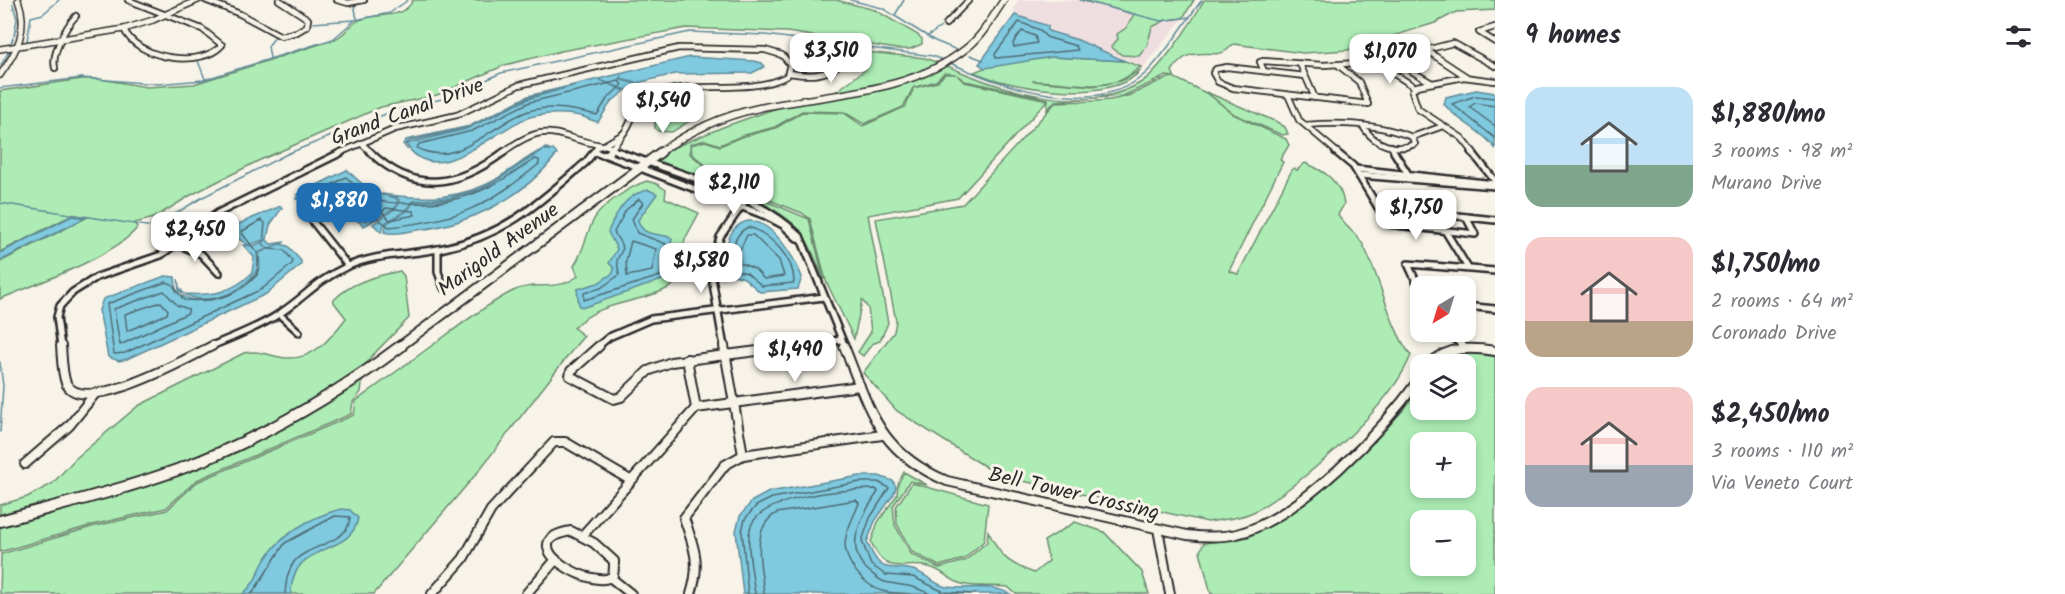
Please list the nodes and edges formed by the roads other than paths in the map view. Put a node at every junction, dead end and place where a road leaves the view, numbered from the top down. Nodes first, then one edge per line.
1 (18, 0) edge
2 (128, 0) edge
3 (198, 0) edge
4 (206, 0) edge
5 (279, 0) edge
6 (337, 0) edge
7 (364, 0) edge
8 (969, 0) edge
9 (1004, 0) edge
10 (166, 14) junction
11 (76, 16) dead end
12 (946, 24) dead end
13 (1495, 27) edge
14 (124, 29) junction
15 (63, 39) junction
16 (1495, 42) edge
17 (18, 46) junction
18 (0, 49) edge
19 (841, 55) dead end
20 (1376, 63) junction
21 (1300, 64) junction
22 (1338, 65) junction
23 (1495, 66) edge
24 (55, 68) dead end
25 (1263, 71) junction
26 (789, 73) junction
27 (0, 75) edge
28 (1305, 76) junction
29 (1468, 77) junction
30 (1495, 81) edge
31 (1432, 83) junction
32 (1415, 87) junction
33 (1288, 95) junction
34 (1315, 99) junction
35 (1306, 125) junction
36 (1443, 126) junction
37 (1364, 128) junction
38 (623, 134) junction
39 (1412, 137) junction
40 (587, 141) junction
41 (362, 144) junction
42 (602, 145) junction
43 (1391, 146) junction
44 (612, 148) junction
45 (595, 150) junction
46 (604, 155) junction
47 (586, 162) junction
48 (643, 165) junction
49 (1357, 172) junction
50 (1408, 174) junction
51 (1495, 184) edge
52 (742, 203) junction
53 (1466, 217) junction
54 (310, 218) dead end
55 (1495, 219) edge
56 (1445, 232) junction
57 (177, 244) junction
58 (438, 249) junction
59 (348, 266) junction
60 (1468, 268) junction
61 (1495, 271) edge
62 (219, 273) dead end
63 (1413, 276) edge
64 (444, 288) dead end
65 (824, 297) junction
66 (1476, 307) edge
67 (1495, 309) edge
68 (716, 310) junction
69 (279, 314) junction
70 (299, 332) dead end
71 (841, 340) junction
72 (1458, 342) edge
73 (1465, 349) junction
74 (1495, 351) edge
75 (1441, 354) edge
76 (725, 355) junction
77 (687, 359) junction
78 (860, 386) junction
79 (1410, 392) edge
80 (94, 394) junction
81 (733, 403) junction
82 (696, 408) junction
83 (882, 435) junction
84 (743, 456) junction
85 (25, 464) dead end
86 (630, 480) junction
87 (0, 521) edge
88 (1158, 529) junction
89 (582, 536) junction
90 (553, 563) junction
91 (611, 578) junction
92 (584, 586) dead end
93 (594, 588) dead end
94 (432, 594) edge
95 (526, 594) edge
96 (631, 594) edge
97 (691, 594) edge
98 (1170, 594) edge

1 - 17 street
2 - 10 street
3 - 10 street
4 - 5 street
6 - 7 street
8 - 12 street
9 - 48 main road, Marigold Avenue
10 - 14 street
10 - 14 street
11 - 15 street
13 - 16 street
14 - 15 street
15 - 17 street
15 - 24 street
17 - 18 street
17 - 27 street
19 - 26 street
20 - 22 street
20 - 31 street
20 - 32 street
21 - 22 street
21 - 25 street
21 - 28 street
22 - 34 street
23 - 29 street
25 - 28 street
25 - 33 street
26 - 38 street
26 - 41 street, Grand Canal Drive
28 - 34 street
29 - 30 street
29 - 31 street
31 - 32 street
32 - 36 street
33 - 34 street
33 - 35 street
35 - 37 street
35 - 49 street
36 - 39 street
36 - 51 street
37 - 39 street
37 - 43 street
38 - 42 street
38 - 44 street
39 - 43 street
40 - 41 street
40 - 42 street
40 - 45 street
41 - 57 street, Grand Canal Drive
42 - 44 street
42 - 45 street
43 - 50 street
44 - 46 street
44 - 48 street
45 - 46 street
45 - 47 street
46 - 47 street
46 - 48 street
47 - 58 street
48 - 52 street, Bell Tower Crossing
48 - 87 main road, Marigold Avenue
49 - 50 street
49 - 51 street
49 - 56 street
50 - 51 street
52 - 65 street, Bell Tower Crossing
52 - 68 street
53 - 55 street
53 - 56 street
53 - 56 street
54 - 59 street
56 - 60 street
57 - 62 street
57 - 80 street, Grand Canal Drive
58 - 59 street
58 - 64 street
59 - 69 street
60 - 61 street
60 - 63 street
65 - 68 street
65 - 71 street, Bell Tower Crossing
66 - 67 street
68 - 76 street
68 - 77 street
69 - 70 street
69 - 80 street
71 - 76 street
71 - 78 street, Bell Tower Crossing
72 - 73 street
73 - 74 street
73 - 75 street
76 - 77 street
76 - 81 street
77 - 82 street
78 - 81 street
78 - 83 street, Bell Tower Crossing
79 - 88 street, Bell Tower Crossing
80 - 85 street
81 - 82 street
81 - 84 street
82 - 86 street
83 - 84 street
83 - 88 street, Bell Tower Crossing
84 - 97 street
86 - 89 street
86 - 94 street
88 - 98 street
89 - 90 street
89 - 91 street
90 - 92 street
90 - 95 street
91 - 93 street
91 - 96 street

